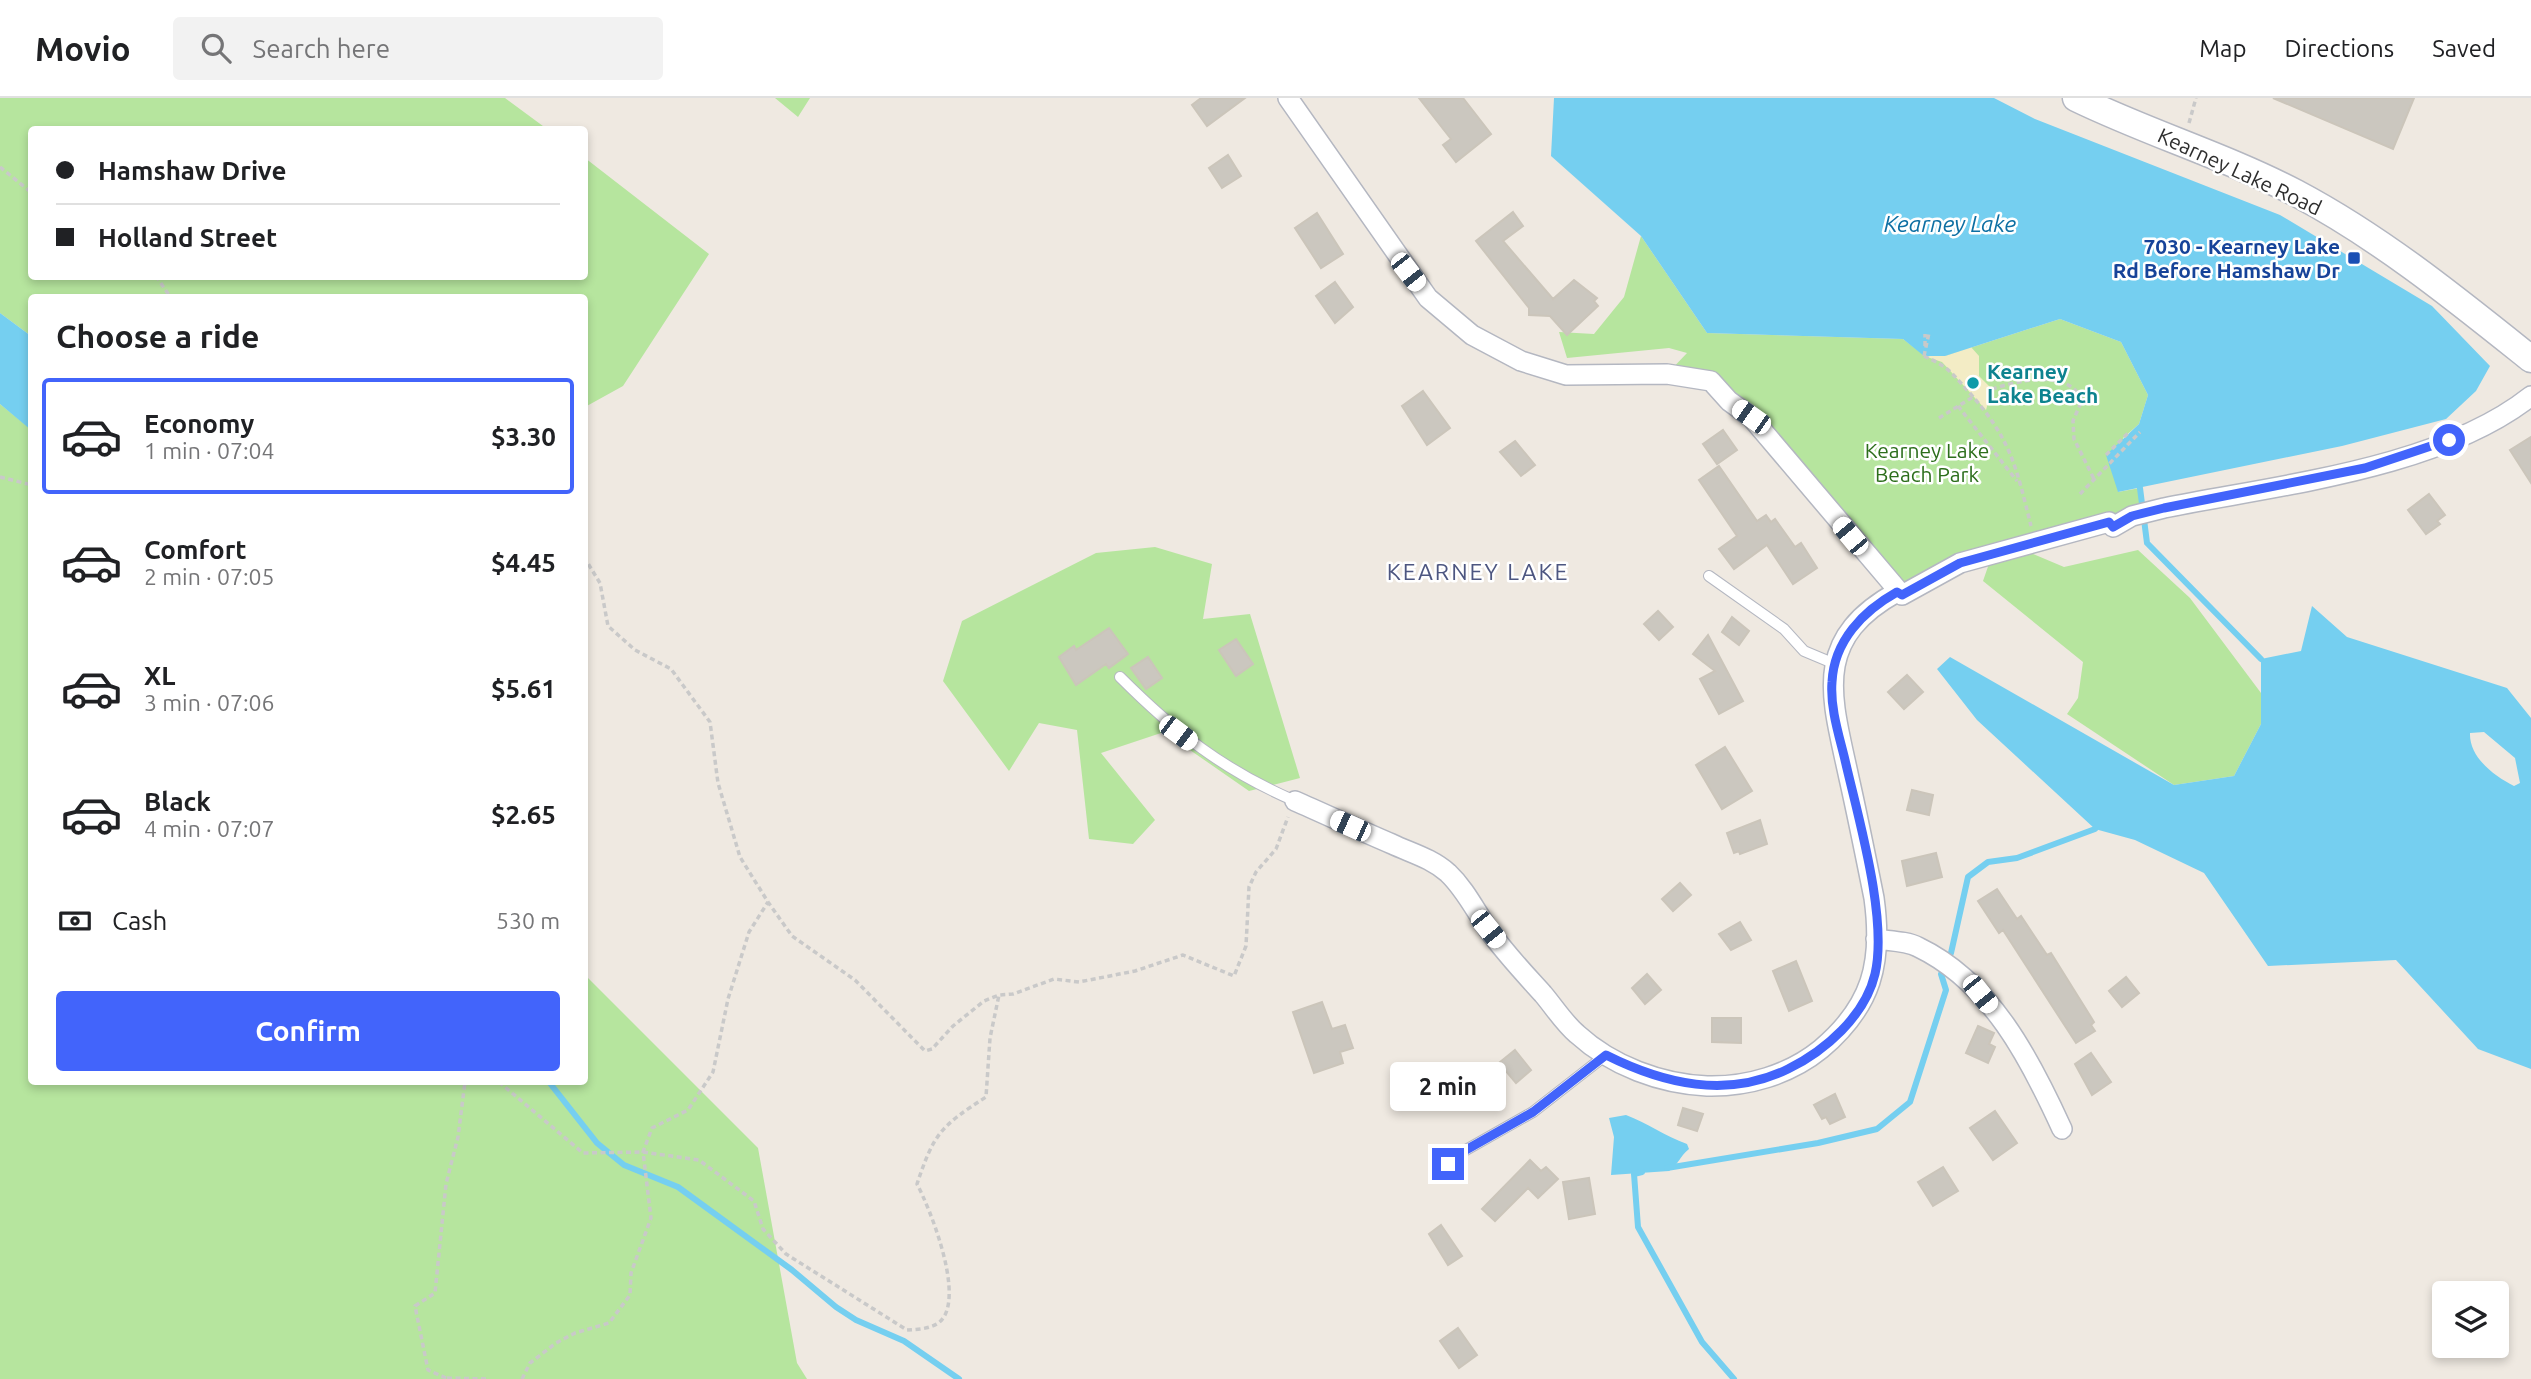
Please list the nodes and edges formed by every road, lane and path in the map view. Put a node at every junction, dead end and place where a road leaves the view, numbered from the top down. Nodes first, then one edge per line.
1 (1288, 98) edge
2 (2076, 98) edge
3 (0, 167) edge
4 (28, 190) edge
5 (1927, 334) dead end
6 (2531, 359) edge
7 (1992, 389) dead end
8 (1973, 397) junction
9 (2531, 397) edge
10 (1958, 406) junction
11 (1939, 418) dead end
12 (2140, 432) dead end
13 (2129, 433) dead end
14 (2106, 455) dead end
15 (0, 477) edge
16 (2094, 479) junction
17 (28, 484) edge
18 (2020, 485) junction
19 (2080, 494) dead end
20 (2035, 544) junction
21 (588, 564) edge
22 (1709, 576) dead end
23 (1902, 595) junction
24 (1835, 664) junction
25 (1120, 677) dead end
26 (1295, 801) junction
27 (768, 902) junction
28 (1876, 939) junction
29 (999, 995) junction
30 (1606, 1055) junction
31 (465, 1085) edge
32 (503, 1085) edge
33 (2062, 1129) dead end
34 (643, 1152) junction
35 (1448, 1164) dead end
36 (446, 1378) edge
37 (486, 1379) edge
38 (522, 1379) edge

1 - 23 street
2 - 6 main road, Kearney Lake Road
3 - 4 path
5 - 8 path
7 - 16 path
8 - 10 path
8 - 18 path
9 - 20 street
10 - 11 path
10 - 18 path
12 - 16 path
13 - 14 path
15 - 17 path
16 - 19 path
18 - 20 path
20 - 23 street
21 - 27 path
22 - 24 lane
23 - 24 street
24 - 28 street
25 - 26 lane
26 - 29 path
26 - 30 street
27 - 29 path
27 - 34 path
28 - 30 street
28 - 33 street
29 - 34 path
30 - 35 lane
31 - 36 path
32 - 34 path
34 - 38 path
36 - 37 path

